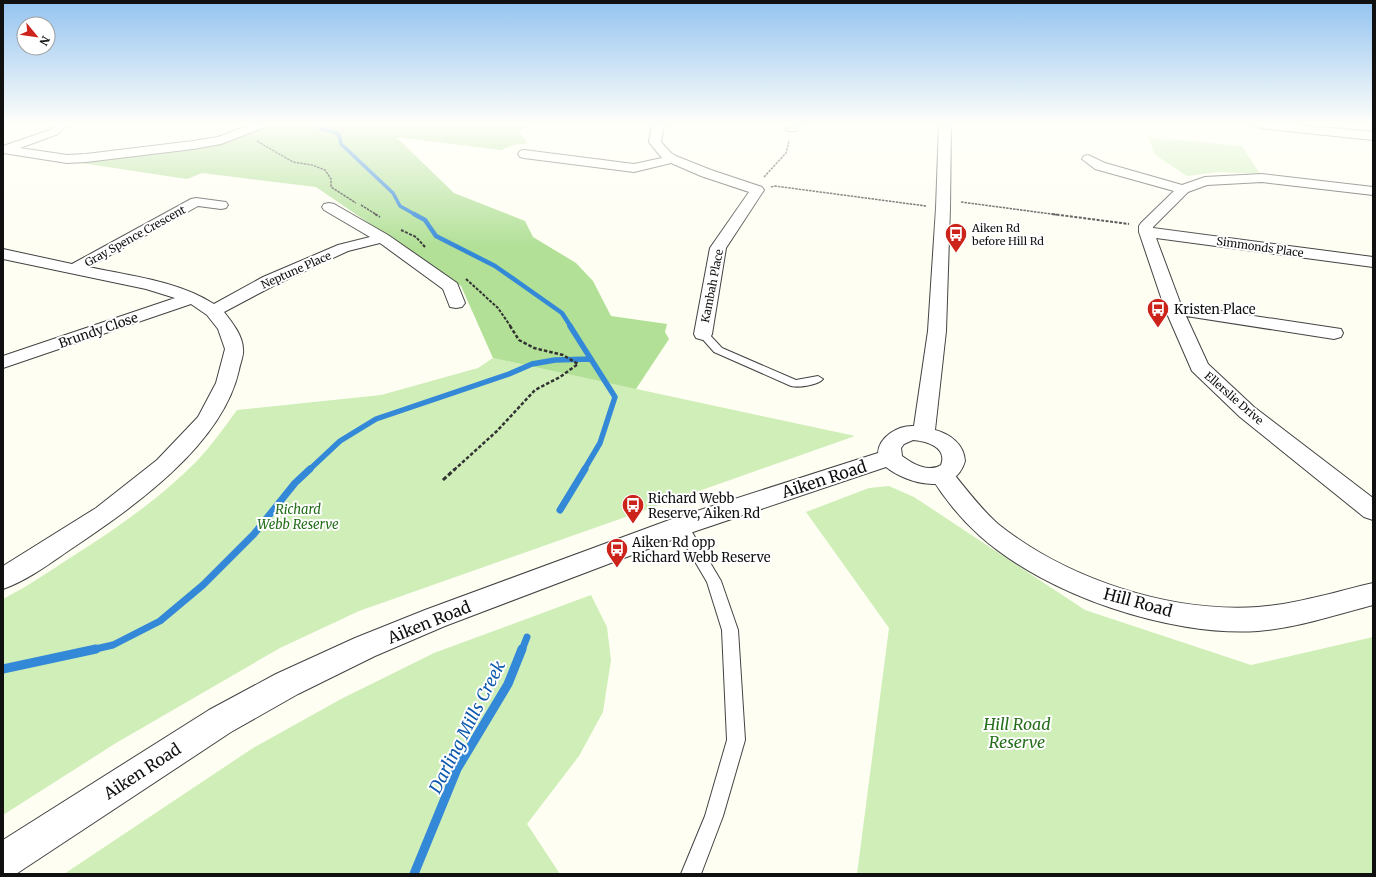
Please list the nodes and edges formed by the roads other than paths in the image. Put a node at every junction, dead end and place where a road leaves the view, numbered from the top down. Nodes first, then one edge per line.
1 (618, 166) edge
2 (643, 166) edge
3 (689, 166) edge
4 (944, 166) edge
5 (1100, 166) edge
6 (1183, 189) junction
7 (1373, 191) edge
8 (221, 205) dead end
9 (329, 207) dead end
10 (1146, 229) junction
11 (382, 238) junction
12 (3, 254) edge
13 (1373, 262) edge
14 (74, 269) junction
15 (193, 298) junction
16 (456, 303) dead end
17 (1174, 309) junction
18 (213, 311) junction
19 (1334, 333) dead end
20 (703, 334) joint
21 (3, 362) edge
22 (818, 379) dead end
23 (924, 434) junction
24 (890, 457) junction
25 (942, 475) junction
26 (1373, 511) edge
27 (681, 526) junction
28 (3, 578) edge
29 (1373, 594) edge
30 (3, 861) edge
31 (692, 874) edge

1 - 2 street
3 - 20 street, Kambah Place
4 - 23 street
5 - 6 street
6 - 7 street
6 - 10 street
8 - 14 street, Gray Spence Crescent
9 - 11 street
10 - 13 street, Simmonds Place
10 - 17 street, Ellerslie Drive
11 - 16 street
11 - 18 street, Neptune Place
12 - 14 street, Gray Spence Crescent
14 - 15 street, Gray Spence Crescent
15 - 18 street, Gray Spence Crescent
15 - 21 street, Brundy Close
17 - 19 street
17 - 26 street, Ellerslie Drive
18 - 28 street, Gray Spence Crescent
20 - 22 lane
23 - 24 street
23 - 25 street
24 - 25 street
24 - 27 street, Aiken Road
25 - 29 street, Hill Road
27 - 30 street, Aiken Road
27 - 31 lane

